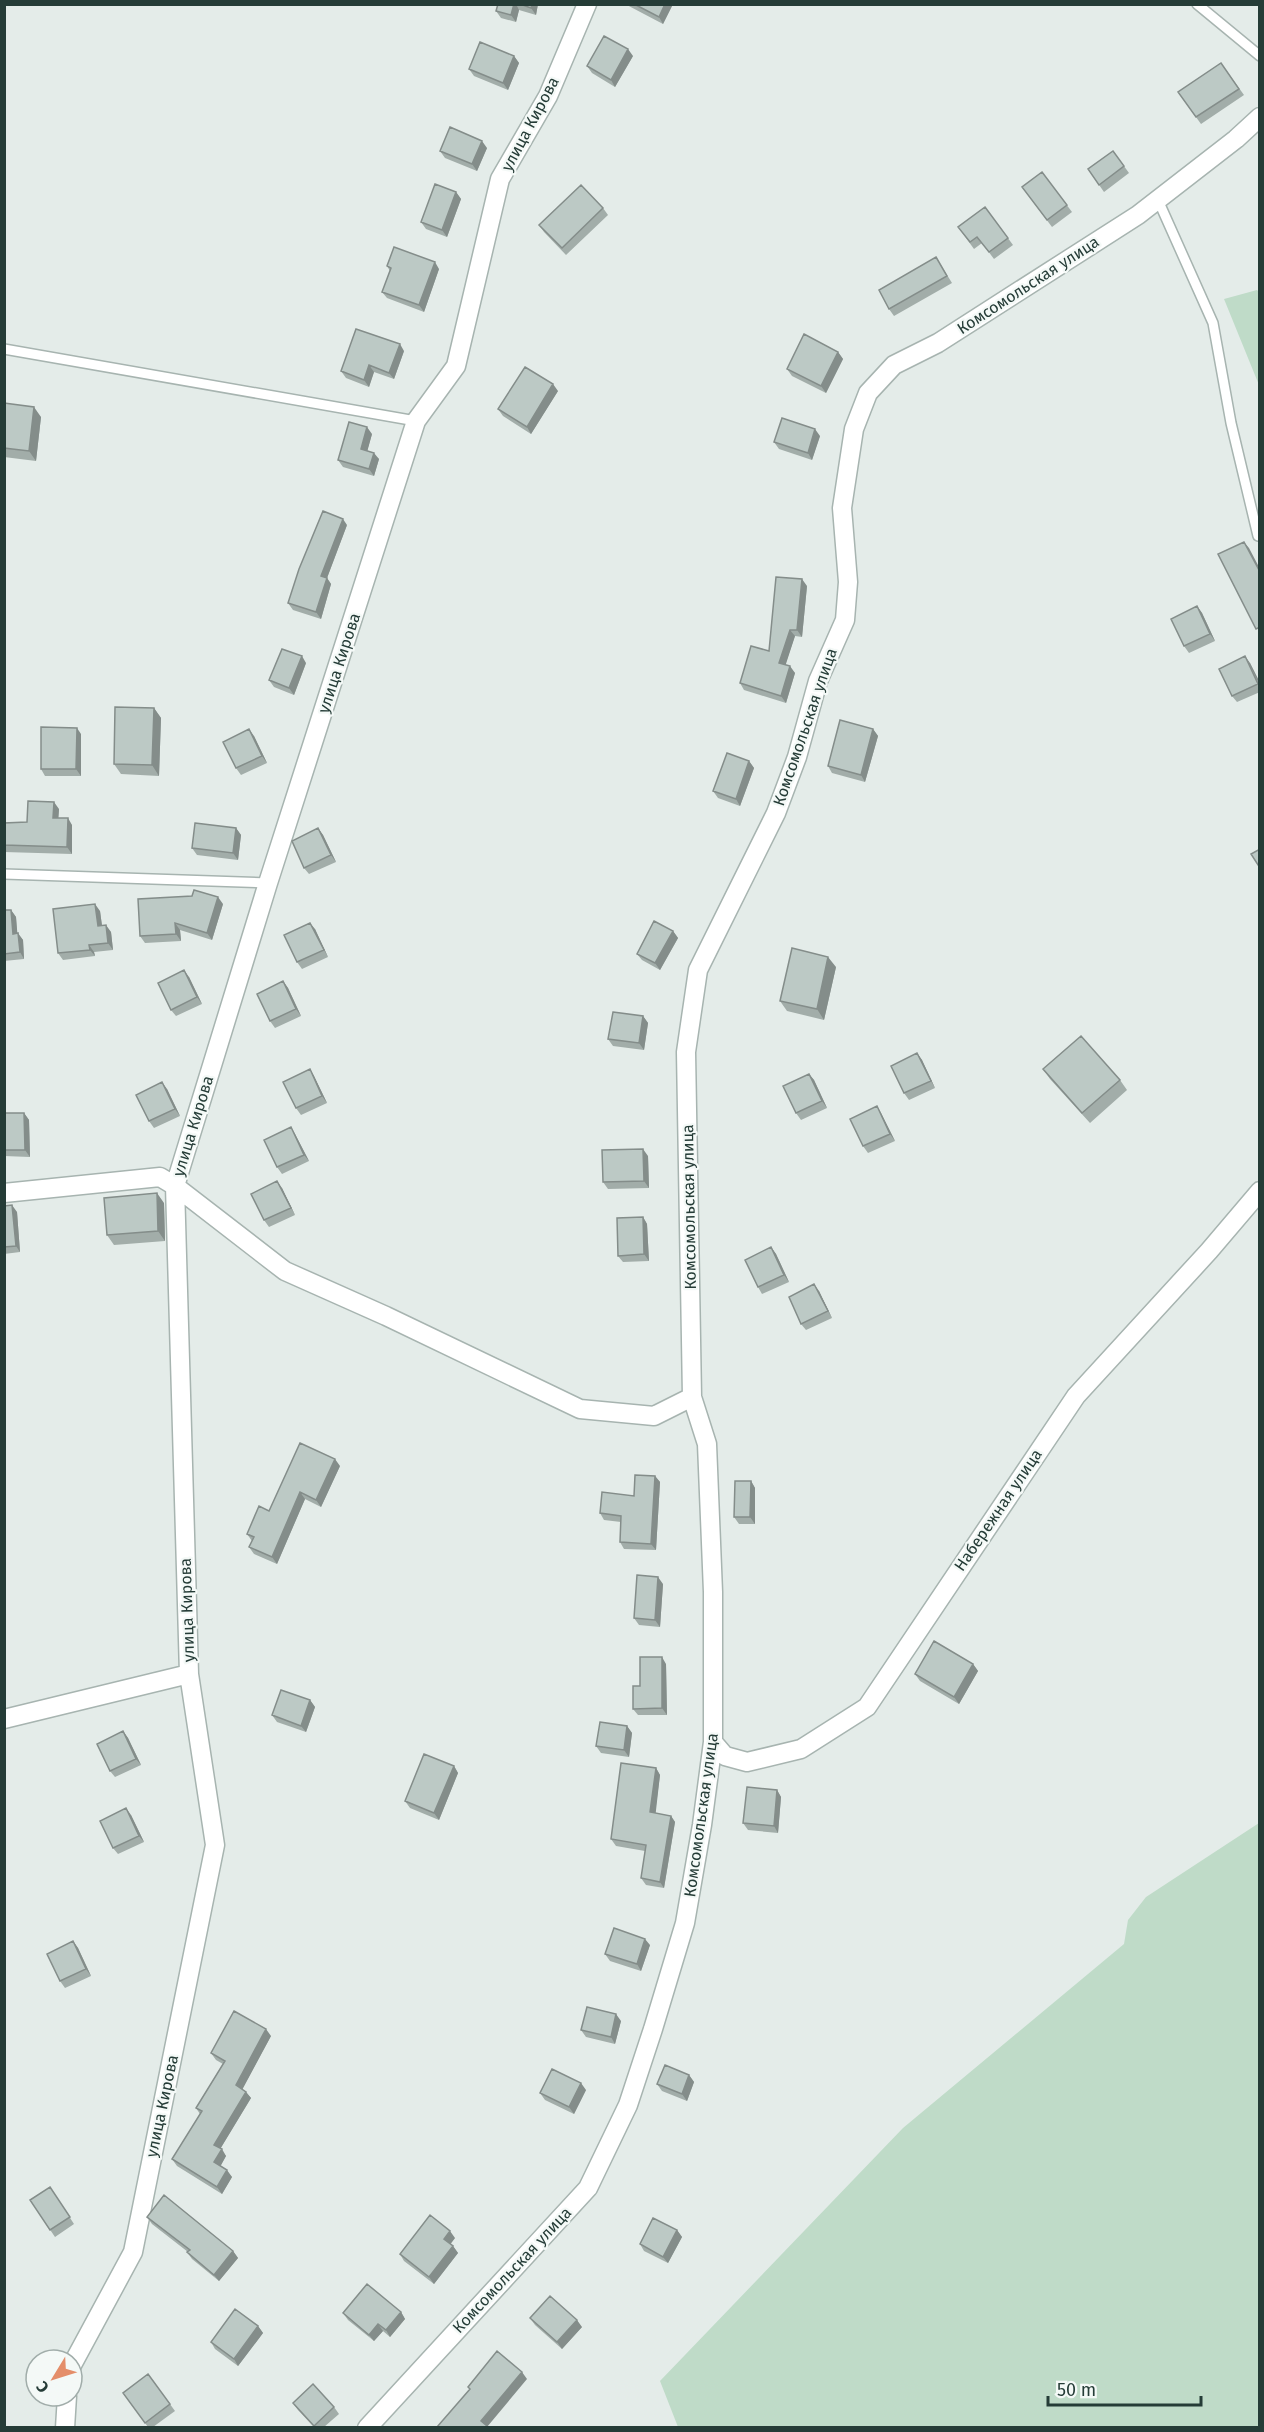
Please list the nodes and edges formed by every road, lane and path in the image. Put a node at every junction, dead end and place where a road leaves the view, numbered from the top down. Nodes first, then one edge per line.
1 (587, 4) edge
2 (1197, 4) edge
3 (1260, 56) edge
4 (1260, 117) edge
5 (1158, 200) junction
6 (4, 349) edge
7 (416, 421) junction
8 (1258, 536) dead end
9 (4, 874) edge
10 (268, 883) junction
11 (175, 1186) junction
12 (1260, 1191) edge
13 (4, 1193) edge
14 (692, 1397) junction
15 (189, 1674) junction
16 (4, 1719) edge
17 (713, 1742) junction
18 (81, 2348) edge
19 (66, 2408) edge
20 (65, 2427) edge
21 (367, 2427) edge

1 - 7 street, улица Кирова
2 - 3 lane
4 - 5 street, Комсомольская улица
5 - 8 lane
5 - 14 street, Комсомольская улица
6 - 7 lane
7 - 10 street, улица Кирова
9 - 10 lane
10 - 11 street, улица Кирова
11 - 13 street
11 - 14 street
11 - 15 street, улица Кирова
12 - 17 street, Набережная улица
14 - 17 street, Комсомольская улица
15 - 16 street
15 - 18 street, улица Кирова
17 - 21 street, Комсомольская улица
19 - 20 street

